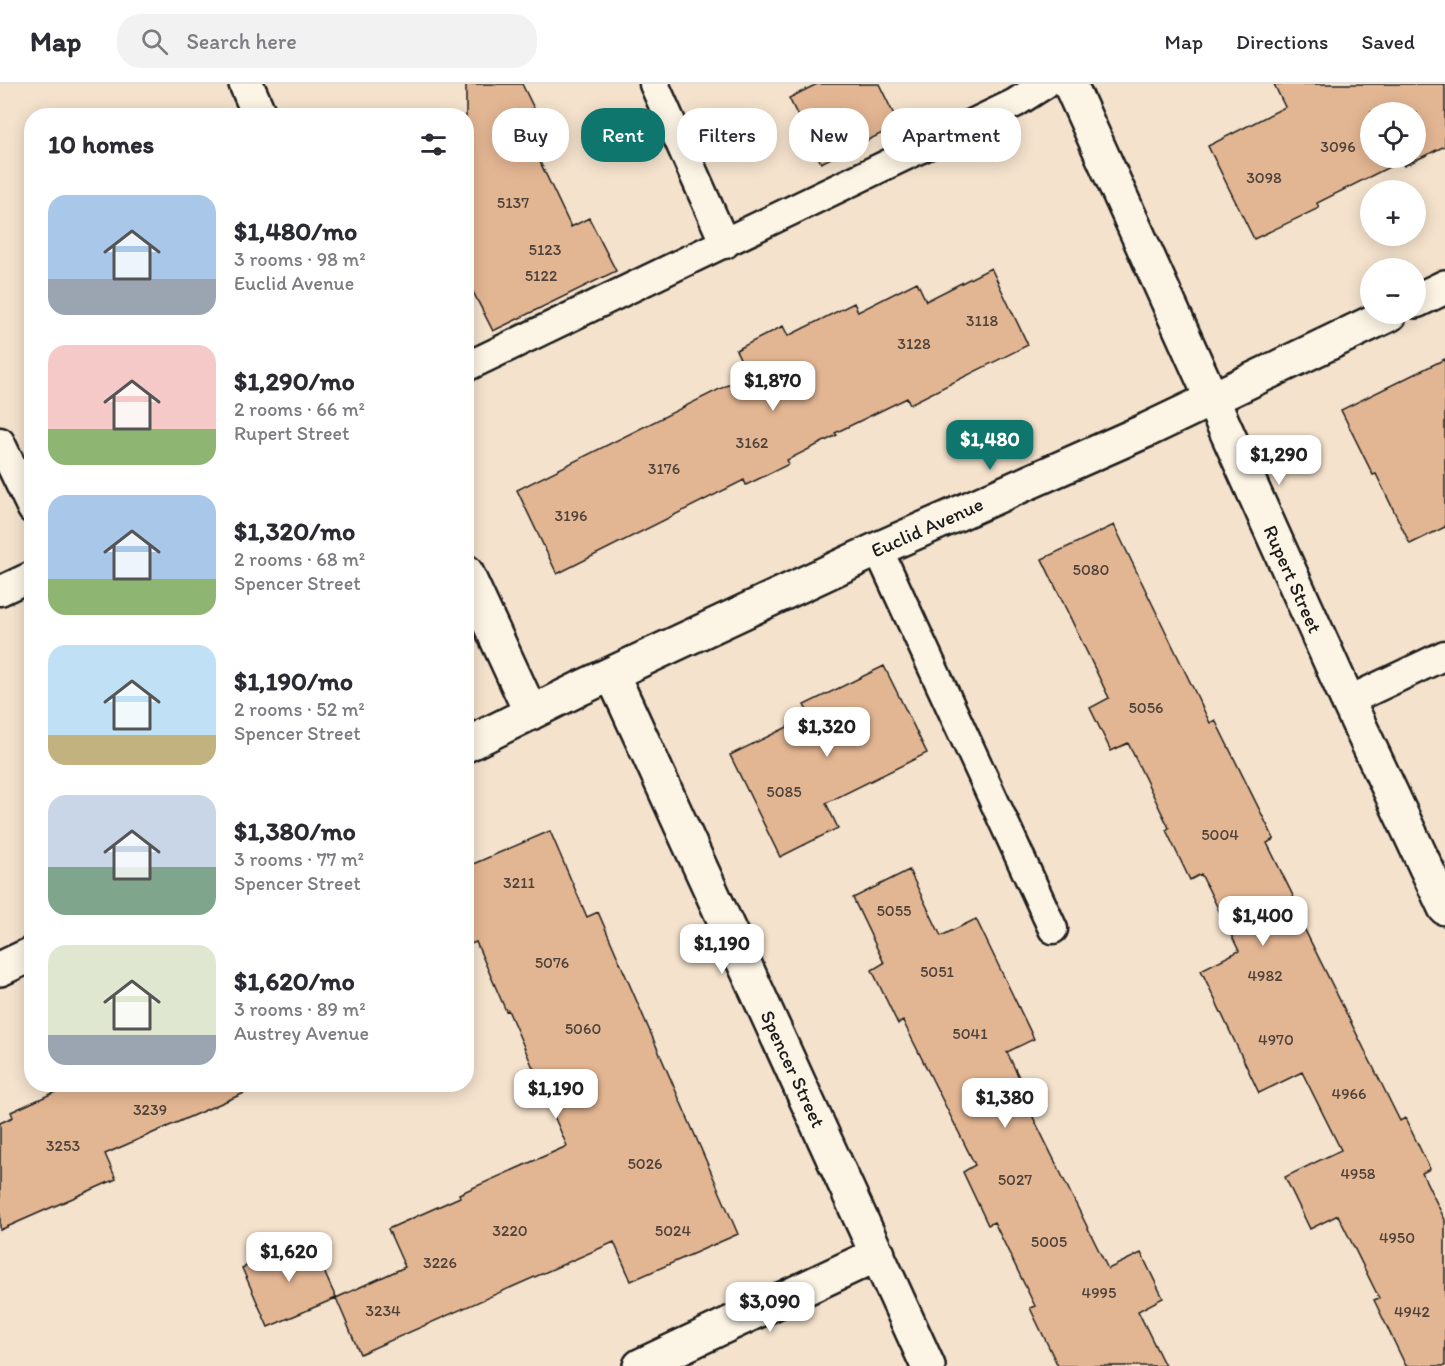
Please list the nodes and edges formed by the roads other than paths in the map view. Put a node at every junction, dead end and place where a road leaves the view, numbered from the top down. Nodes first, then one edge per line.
1 (246, 84) edge
2 (654, 84) edge
3 (1045, 84) edge
4 (1070, 84) edge
5 (256, 108) edge
6 (725, 244) junction
7 (1445, 287) edge
8 (1426, 296) edge
9 (1369, 324) edge
10 (474, 363) edge
11 (1212, 399) junction
12 (0, 442) edge
13 (24, 492) edge
14 (878, 549) junction
15 (24, 580) edge
16 (474, 589) edge
17 (0, 591) edge
18 (1445, 655) edge
19 (612, 674) junction
20 (1348, 701) junction
21 (531, 713) junction
22 (474, 741) edge
23 (1445, 908) edge
24 (1053, 928) dead end
25 (24, 958) edge
26 (0, 969) edge
27 (878, 1254) junction
28 (640, 1366) edge
29 (928, 1366) edge

1 - 5 street
2 - 6 lane
3 - 6 lane
4 - 11 street, Rupert Street
6 - 10 lane
7 - 8 street
9 - 11 street, Euclid Avenue
11 - 14 street, Euclid Avenue
11 - 20 street, Rupert Street
12 - 13 lane
14 - 19 street, Euclid Avenue
14 - 24 lane
15 - 17 lane
16 - 21 street
18 - 20 lane
19 - 21 street, Euclid Avenue
19 - 27 street, Spencer Street
20 - 23 street, Rupert Street
21 - 22 street, Euclid Avenue
25 - 26 street
27 - 28 street
27 - 29 street, Spencer Street

